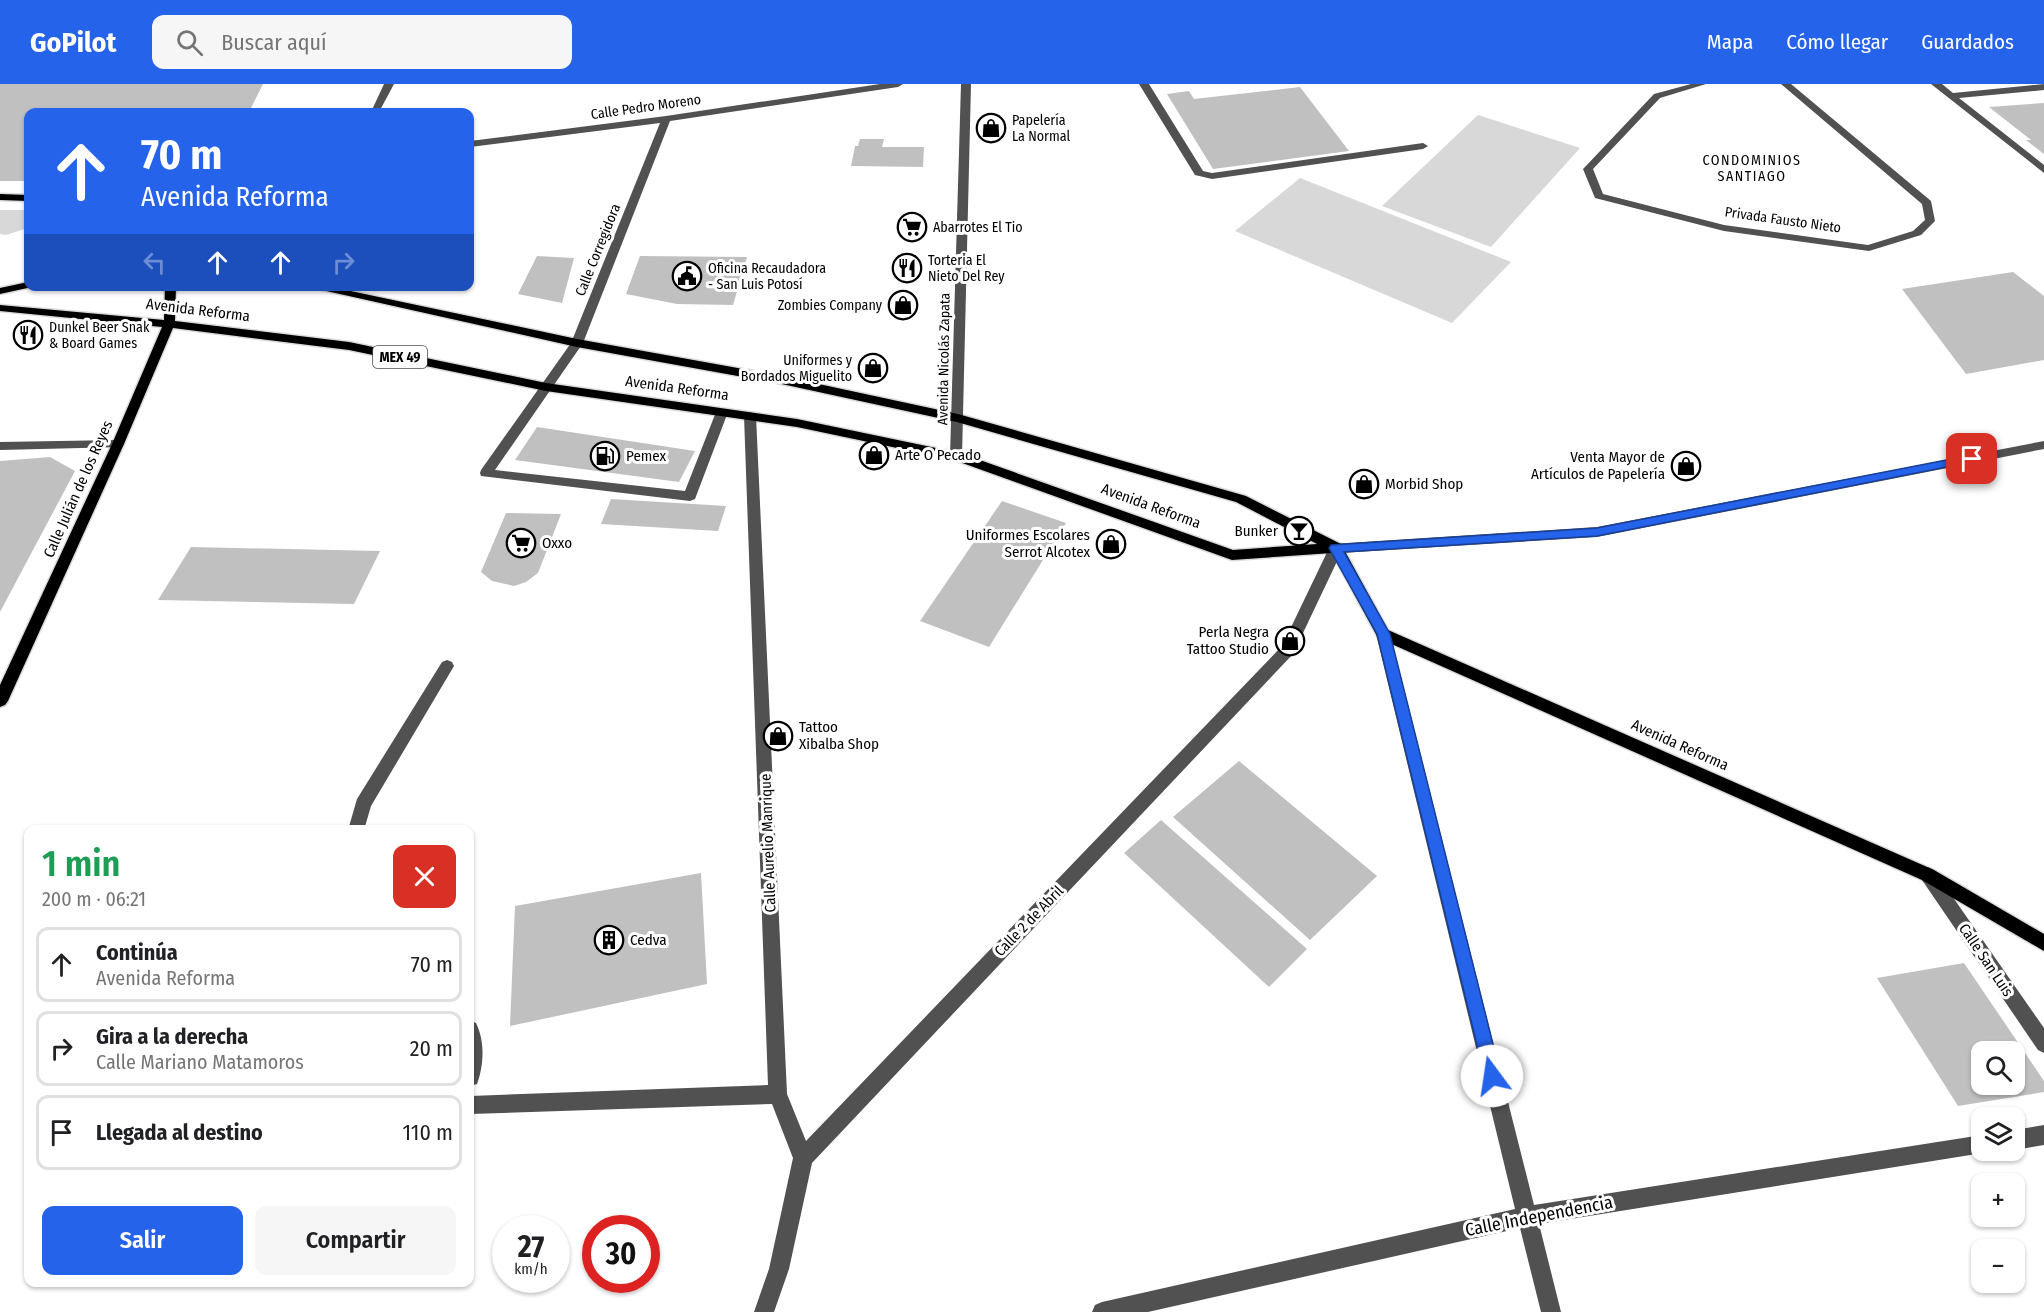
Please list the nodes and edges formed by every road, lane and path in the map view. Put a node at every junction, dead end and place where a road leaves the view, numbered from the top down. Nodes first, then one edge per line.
1 (389, 84) edge
2 (898, 84) edge
3 (966, 84) edge
4 (1144, 84) edge
5 (1701, 84) edge
6 (1786, 84) edge
7 (1936, 84) edge
8 (2044, 87) edge
9 (1951, 96) junction
10 (377, 108) edge
11 (666, 118) junction
12 (474, 143) edge
13 (1423, 146) dead end
14 (2044, 170) edge
15 (0, 197) edge
16 (24, 198) edge
17 (24, 286) edge
18 (0, 291) edge
19 (171, 291) edge
20 (333, 291) edge
21 (0, 308) edge
22 (169, 324) junction
23 (577, 343) junction
24 (546, 387) junction
25 (722, 412) junction
26 (750, 417) junction
27 (958, 418) junction
28 (118, 444) junction
29 (2044, 445) edge
30 (0, 446) edge
31 (956, 456) junction
32 (1335, 548) junction
33 (1383, 634) junction
34 (447, 666) dead end
35 (0, 701) edge
36 (357, 825) edge
37 (1928, 875) junction
38 (2044, 944) edge
39 (2044, 1044) edge
40 (778, 1094) junction
41 (474, 1105) edge
42 (2044, 1135) edge
43 (2025, 1138) edge
44 (1971, 1147) edge
45 (803, 1158) junction
46 (1527, 1216) junction
47 (764, 1312) edge
48 (1102, 1312) edge
49 (1551, 1312) edge

1 - 10 street
2 - 11 street, Calle Pedro Moreno
3 - 27 street, Avenida Nicolás Zapata
4 - 13 street
5 - 6 street, Privada Fausto Nieto
7 - 9 street
8 - 9 street
9 - 14 street
11 - 12 street, Calle Pedro Moreno
11 - 23 street, Calle Corregidora
15 - 16 main road
17 - 18 main road
19 - 22 main road, Calle Julián de los Reyes
20 - 23 main road, Avenida Reforma
21 - 22 main road, Avenida Reforma / MEX 49
22 - 24 main road, Avenida Reforma / MEX 49
22 - 28 main road, Calle Julián de los Reyes
23 - 24 street, Calle Corregidora
23 - 27 main road, Avenida Reforma
24 - 25 main road, Avenida Reforma / MEX 49
24 - 25 street, Calle Corregidora
25 - 26 main road, Avenida Reforma / MEX 49
26 - 31 main road, Avenida Reforma / MEX 49
26 - 40 street, Calle Aurelio Manrique
27 - 31 street, Avenida Nicolás Zapata
27 - 32 main road, Avenida Reforma
28 - 30 street
28 - 35 main road, Calle Julián de los Reyes
29 - 32 street
31 - 32 main road, Avenida Reforma
32 - 33 main road
32 - 45 street, Calle 2 de Abril
33 - 37 main road, Avenida Reforma
33 - 46 street
34 - 36 street
37 - 38 main road, Avenida Reforma
37 - 39 street, Calle San Luis
40 - 41 street
40 - 45 street, Calle Aurelio Manrique
42 - 43 street
44 - 46 street, Calle Independencia
45 - 47 street
46 - 48 street, Calle Independencia
46 - 49 street

